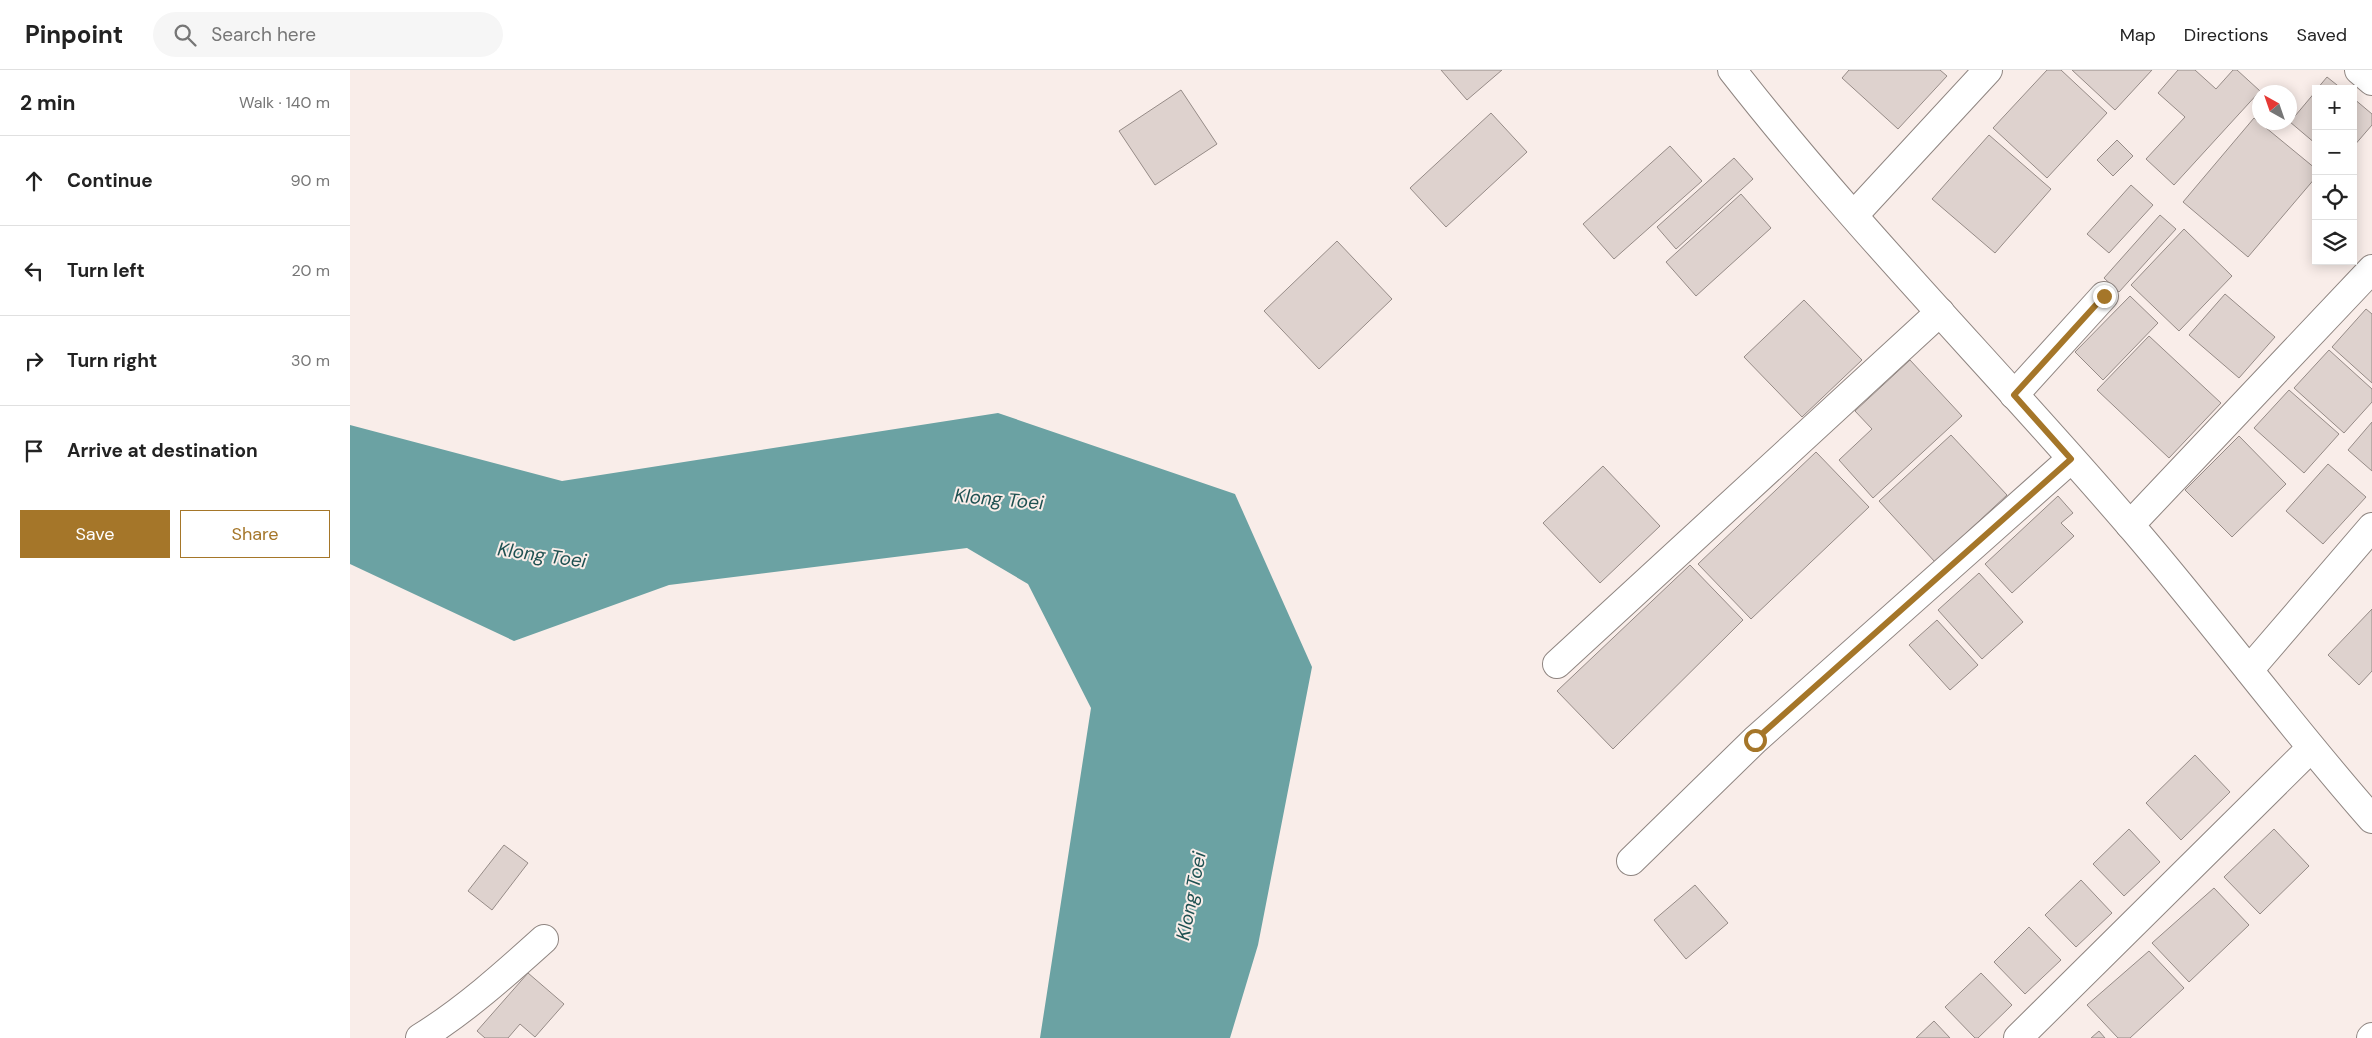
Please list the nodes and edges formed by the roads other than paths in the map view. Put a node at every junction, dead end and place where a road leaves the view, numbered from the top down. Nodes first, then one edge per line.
1 (1732, 70) edge
2 (1988, 70) edge
3 (2359, 70) edge
4 (2372, 81) edge
5 (1854, 215) junction
6 (2372, 269) edge
7 (2104, 296) dead end
8 (1940, 312) junction
9 (2014, 395) junction
10 (2071, 459) junction
11 (2130, 525) junction
12 (2372, 527) edge
13 (1557, 664) dead end
14 (2249, 670) junction
15 (2310, 749) junction
16 (2372, 819) edge
17 (1631, 862) dead end
18 (544, 939) dead end
19 (420, 1038) edge
20 (2018, 1038) edge

1 - 5 street
2 - 5 street
3 - 4 street
5 - 8 street
6 - 11 street
7 - 9 street
8 - 9 street
8 - 13 street
9 - 10 street
10 - 11 street
10 - 17 street
11 - 14 street
12 - 14 street
14 - 15 street
15 - 16 street
15 - 20 street
18 - 19 street

